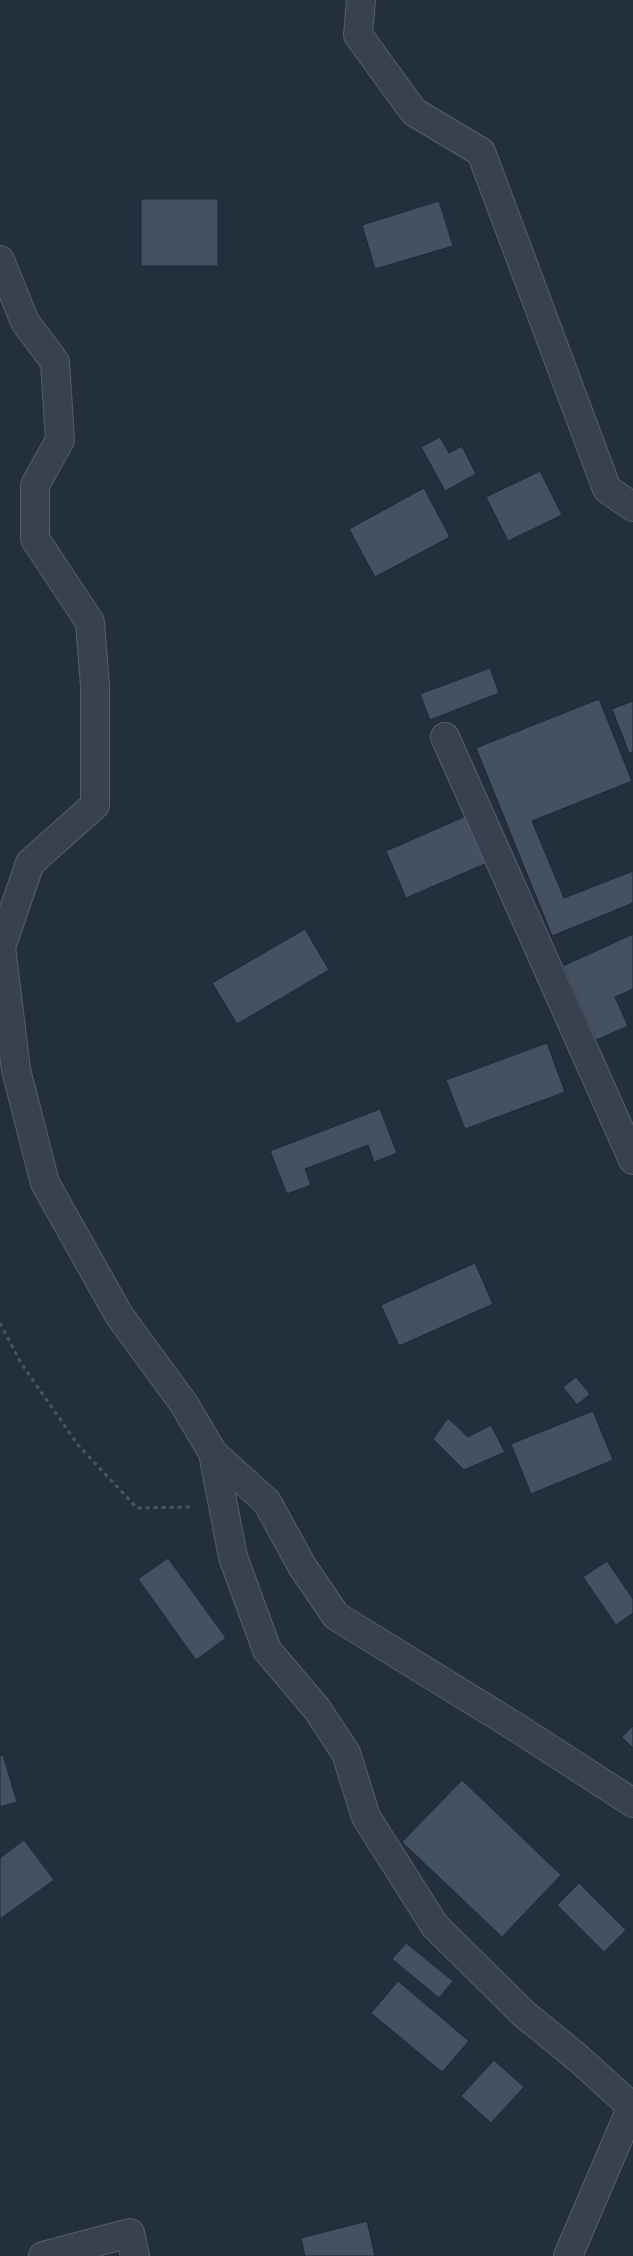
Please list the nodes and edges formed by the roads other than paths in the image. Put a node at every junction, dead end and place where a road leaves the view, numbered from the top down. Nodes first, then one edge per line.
1 (361, 0) edge
2 (0, 260) edge
3 (633, 506) edge
4 (445, 737) dead end
5 (633, 1160) edge
6 (213, 1453) junction
7 (633, 1803) edge
8 (632, 2105) edge
9 (43, 2256) edge
10 (135, 2256) edge
11 (568, 2256) edge

1 - 3 street
2 - 6 street
4 - 5 street
6 - 7 street
6 - 8 street
8 - 11 street
9 - 10 street

